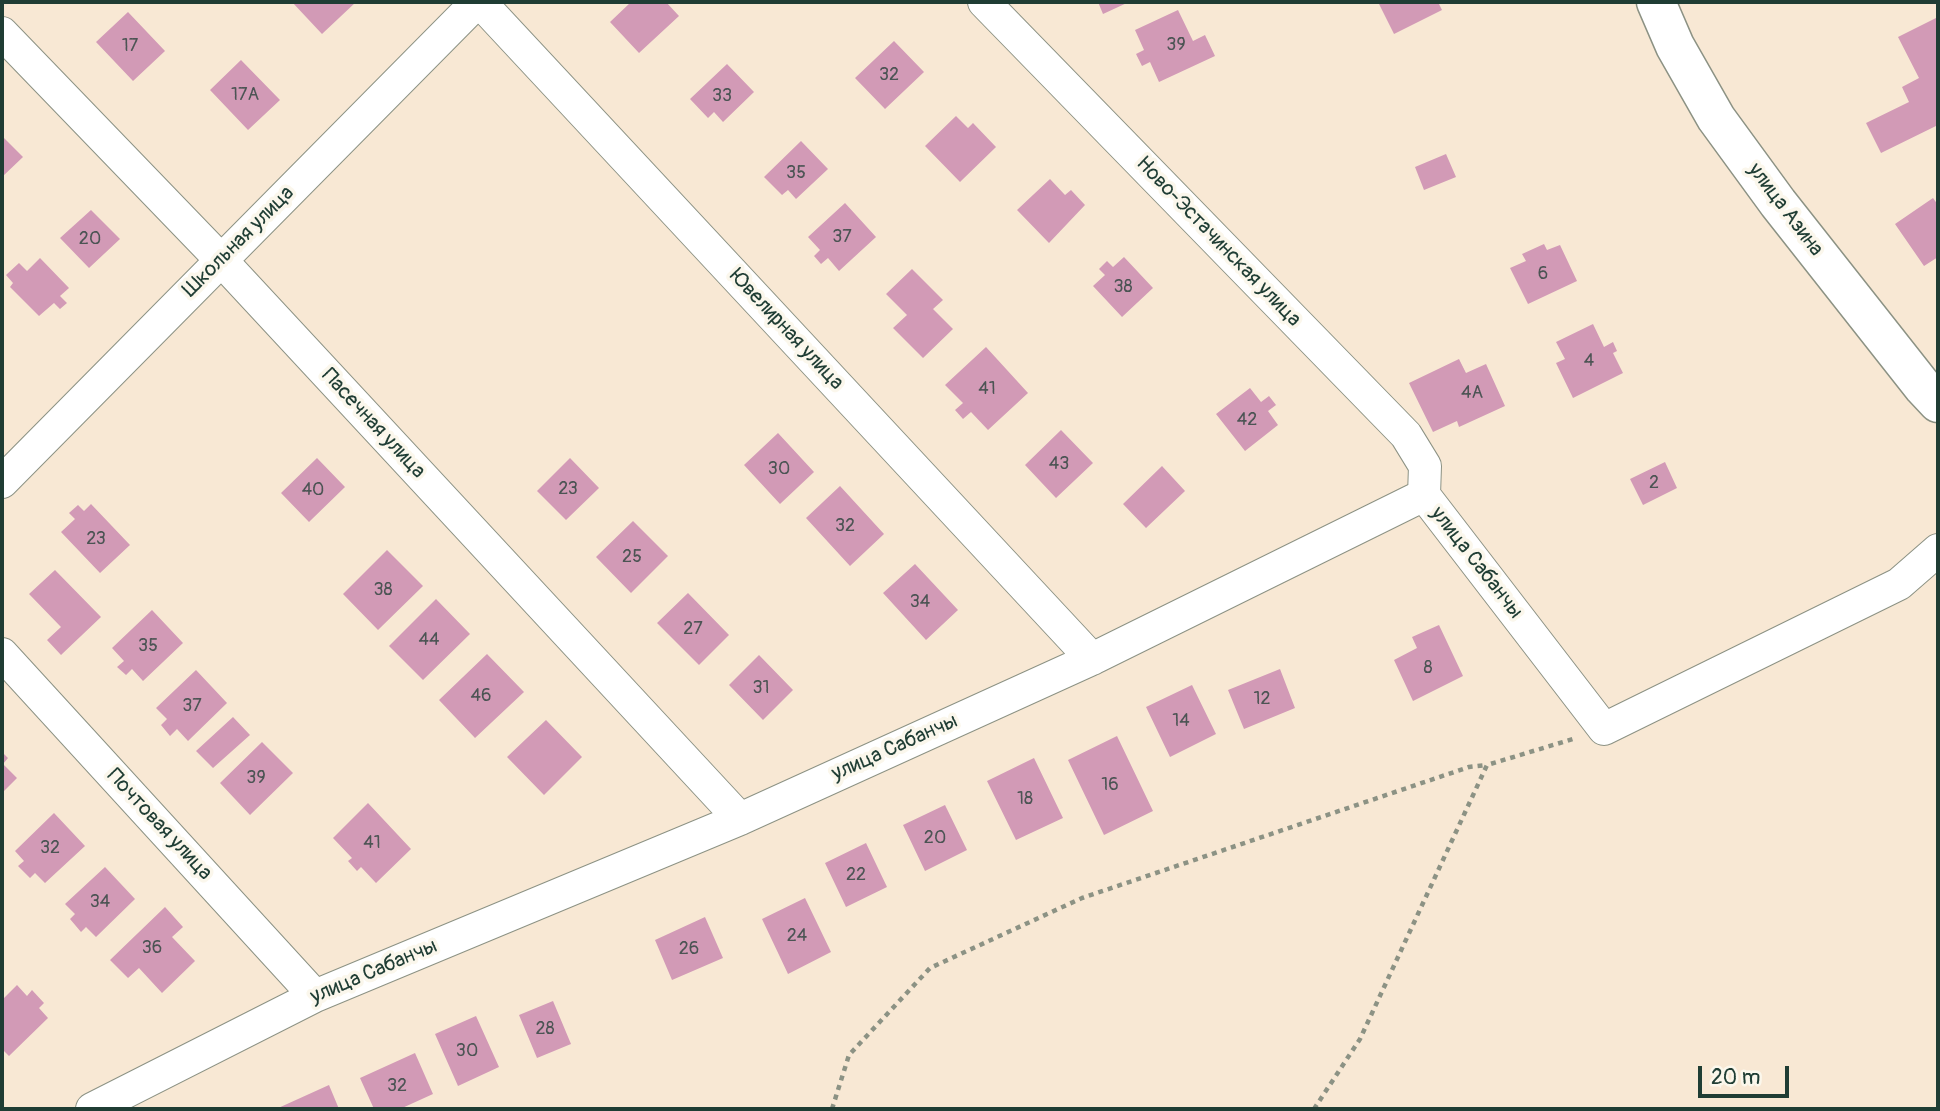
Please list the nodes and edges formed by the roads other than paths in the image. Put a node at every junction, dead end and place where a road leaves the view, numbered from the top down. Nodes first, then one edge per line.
1 (479, 2) edge
2 (984, 2) edge
3 (1657, 2) edge
4 (2, 33) edge
5 (221, 260) junction
6 (1938, 403) edge
7 (2, 482) edge
8 (1424, 495) junction
9 (1938, 550) edge
10 (2, 654) edge
11 (1092, 659) junction
12 (740, 819) junction
13 (316, 996) junction
14 (92, 1109) edge

1 - 5 street, Школьная улица
1 - 11 street, Ювелирная улица
2 - 8 street, Ново-Эстачинская улица
3 - 6 street, улица Азина
4 - 5 street, Пасечная улица
5 - 7 street, Школьная улица
5 - 12 street, Пасечная улица
8 - 9 street, улица Сабанчы
8 - 11 street, улица Сабанчы
10 - 13 street, Почтовая улица
11 - 12 street, улица Сабанчы
12 - 13 street, улица Сабанчы
13 - 14 street, улица Сабанчы

